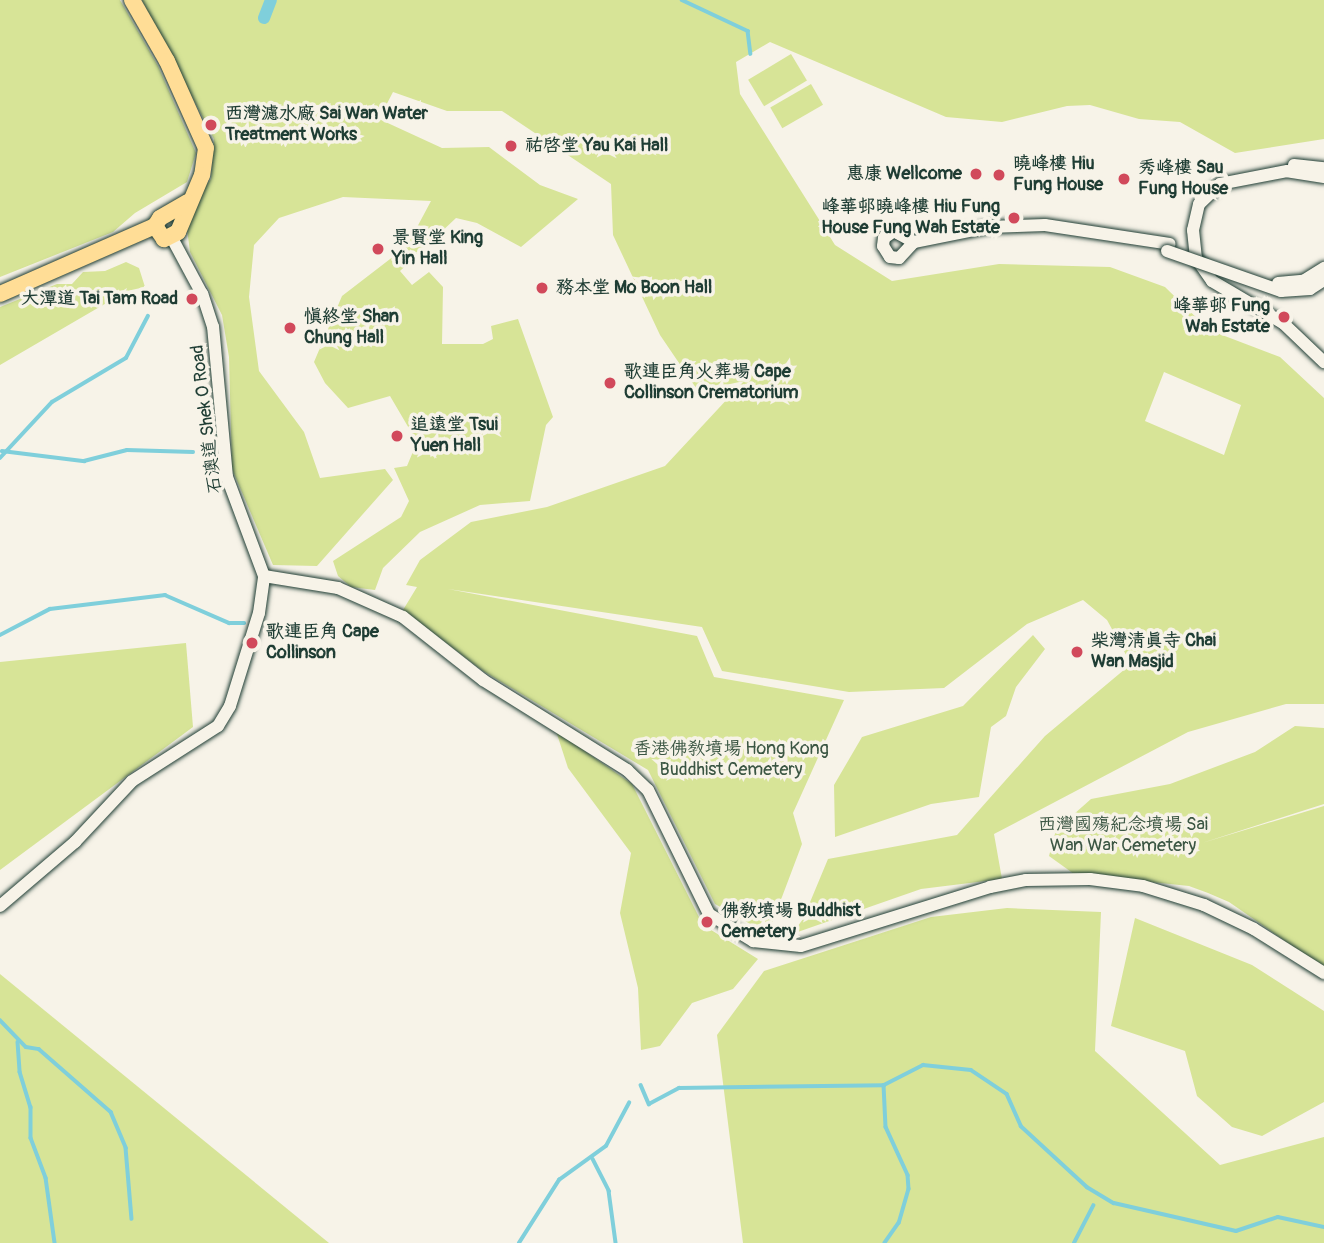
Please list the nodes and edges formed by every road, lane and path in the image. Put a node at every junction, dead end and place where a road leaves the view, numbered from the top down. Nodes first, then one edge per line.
1 (132, 0) edge
2 (1324, 168) edge
3 (1270, 173) junction
4 (1324, 177) edge
5 (187, 202) junction
6 (161, 221) junction
7 (175, 233) junction
8 (916, 241) dead end
9 (1155, 243) junction
10 (1324, 268) edge
11 (1324, 280) edge
12 (0, 294) edge
13 (1324, 362) edge
14 (264, 576) junction
15 (0, 906) edge
16 (1324, 973) edge

1 - 5 main road
2 - 3 street
3 - 4 street
3 - 13 street
5 - 6 main road
5 - 7 main road
6 - 7 main road
6 - 12 main road
7 - 14 street, 石澳道 Shek O Road
8 - 9 street
9 - 10 street, bridge
9 - 11 street, bridge
14 - 15 street, 石澳道 Shek O Road
14 - 16 street

